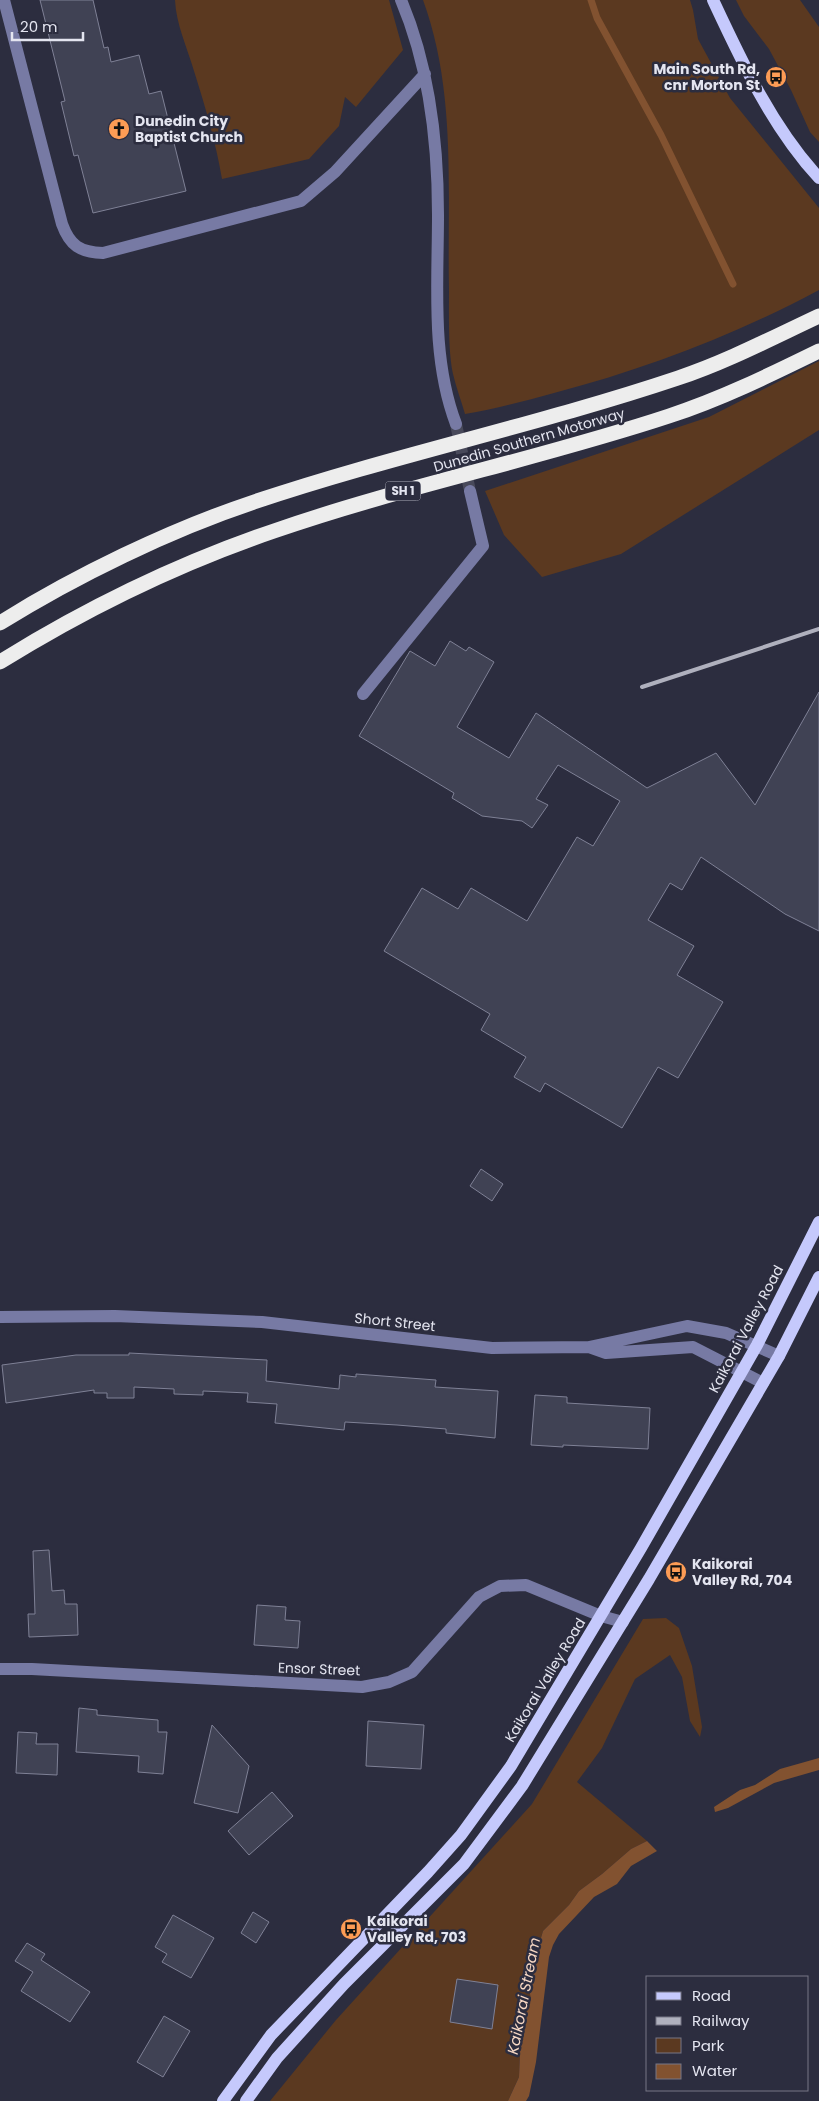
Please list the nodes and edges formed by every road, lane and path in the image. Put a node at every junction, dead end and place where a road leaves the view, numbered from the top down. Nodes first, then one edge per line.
1 (4, 0) edge
2 (401, 0) edge
3 (714, 0) edge
4 (425, 74) junction
5 (819, 178) edge
6 (819, 316) edge
7 (819, 351) edge
8 (456, 424) tunnel mouth
9 (470, 492) tunnel mouth
10 (0, 623) edge
11 (0, 662) edge
12 (362, 694) dead end
13 (819, 1222) edge
14 (819, 1277) edge
15 (0, 1317) edge
16 (757, 1345) junction
17 (589, 1347) junction
18 (779, 1356) junction
19 (742, 1372) junction
20 (763, 1383) junction
21 (601, 1616) junction
22 (623, 1622) junction
23 (0, 1669) edge
24 (224, 2101) edge
25 (246, 2101) edge

1 - 4 street
2 - 4 street
3 - 5 main road
4 - 8 street
6 - 10 highway, Dunedin Southern Motorway / SH 1
7 - 11 highway, Dunedin Southern Motorway / SH 1
9 - 12 street
13 - 16 main road, Kaikorai Valley Road
14 - 18 main road
15 - 17 street, Short Street
16 - 17 street, Short Street
16 - 18 street, Short Street
16 - 19 main road, Kaikorai Valley Road
17 - 19 street
18 - 20 main road
19 - 20 street
19 - 21 main road, Kaikorai Valley Road
20 - 22 main road
21 - 22 street, Ensor Street
21 - 23 street, Ensor Street
21 - 24 main road, Kaikorai Valley Road
22 - 25 main road

